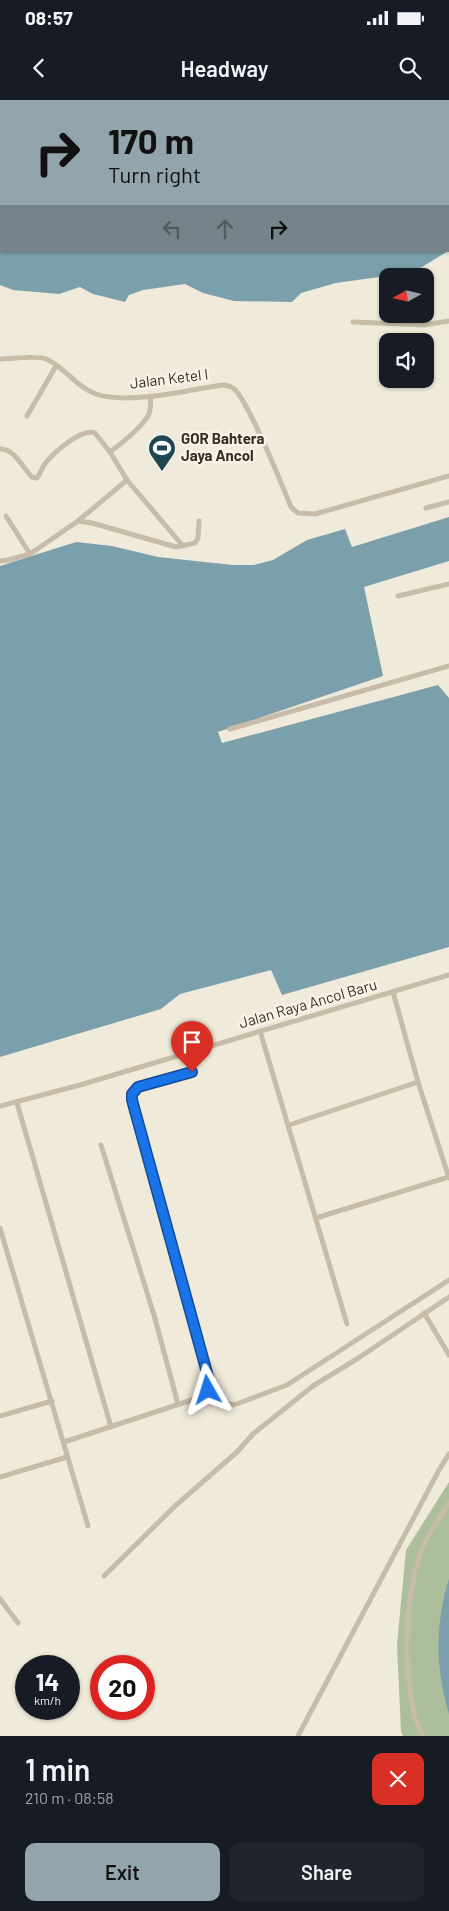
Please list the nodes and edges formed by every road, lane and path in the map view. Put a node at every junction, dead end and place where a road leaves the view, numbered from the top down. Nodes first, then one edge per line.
1 (449, 321) edge
2 (354, 322) dead end
3 (0, 359) edge
4 (56, 366) junction
5 (150, 396) junction
6 (27, 416) dead end
7 (0, 449) edge
8 (110, 452) junction
9 (449, 476) edge
10 (127, 480) junction
11 (449, 502) edge
12 (426, 508) dead end
13 (6, 516) dead end
14 (78, 521) junction
15 (199, 521) dead end
16 (183, 546) junction
17 (30, 554) junction
18 (0, 561) edge
19 (449, 584) edge
20 (398, 596) dead end
21 (449, 666) edge
22 (230, 729) dead end
23 (449, 974) edge
24 (393, 992) junction
25 (260, 1031) junction
26 (192, 1072) dead end
27 (418, 1082) junction
28 (17, 1103) junction
29 (0, 1106) edge
30 (289, 1125) junction
31 (101, 1145) dead end
32 (449, 1178) edge
33 (316, 1218) junction
34 (0, 1228) edge
35 (449, 1280) edge
36 (449, 1297) edge
37 (424, 1313) junction
38 (347, 1324) dead end
39 (449, 1355) edge
40 (208, 1390) junction
41 (52, 1401) junction
42 (178, 1404) junction
43 (0, 1416) edge
44 (111, 1427) junction
45 (64, 1442) junction
46 (449, 1454) edge
47 (67, 1457) junction
48 (0, 1477) edge
49 (449, 1502) edge
50 (88, 1526) dead end
51 (104, 1576) dead end
52 (0, 1598) edge
53 (18, 1623) dead end
54 (298, 1736) edge
55 (423, 1736) edge

1 - 2 lane
3 - 4 lane, Jalan Ketel I
4 - 5 lane, Jalan Ketel I
4 - 6 lane
5 - 8 lane
5 - 9 lane, Jalan Ketel I
7 - 8 lane
8 - 10 lane
10 - 14 lane
10 - 16 lane
11 - 12 lane
13 - 17 lane
14 - 16 lane
14 - 17 lane
15 - 16 lane
17 - 18 lane
19 - 20 lane
21 - 22 lane
23 - 24 lane, Jalan Raya Ancol Baru
24 - 25 lane, Jalan Raya Ancol Baru
24 - 27 lane
25 - 28 lane, Jalan Raya Ancol Baru
25 - 30 lane
26 - 40 lane
27 - 30 lane
27 - 32 lane
28 - 29 lane, Jalan Raya Ancol Baru
28 - 44 lane
30 - 33 lane
31 - 42 lane
32 - 33 lane
33 - 38 lane
34 - 41 lane
35 - 40 lane
36 - 37 lane
37 - 39 lane
37 - 51 lane
40 - 42 lane
41 - 43 lane
41 - 45 lane
42 - 44 lane
44 - 45 lane
45 - 47 lane
46 - 54 lane
47 - 48 lane
47 - 50 lane
49 - 55 lane
52 - 53 lane

